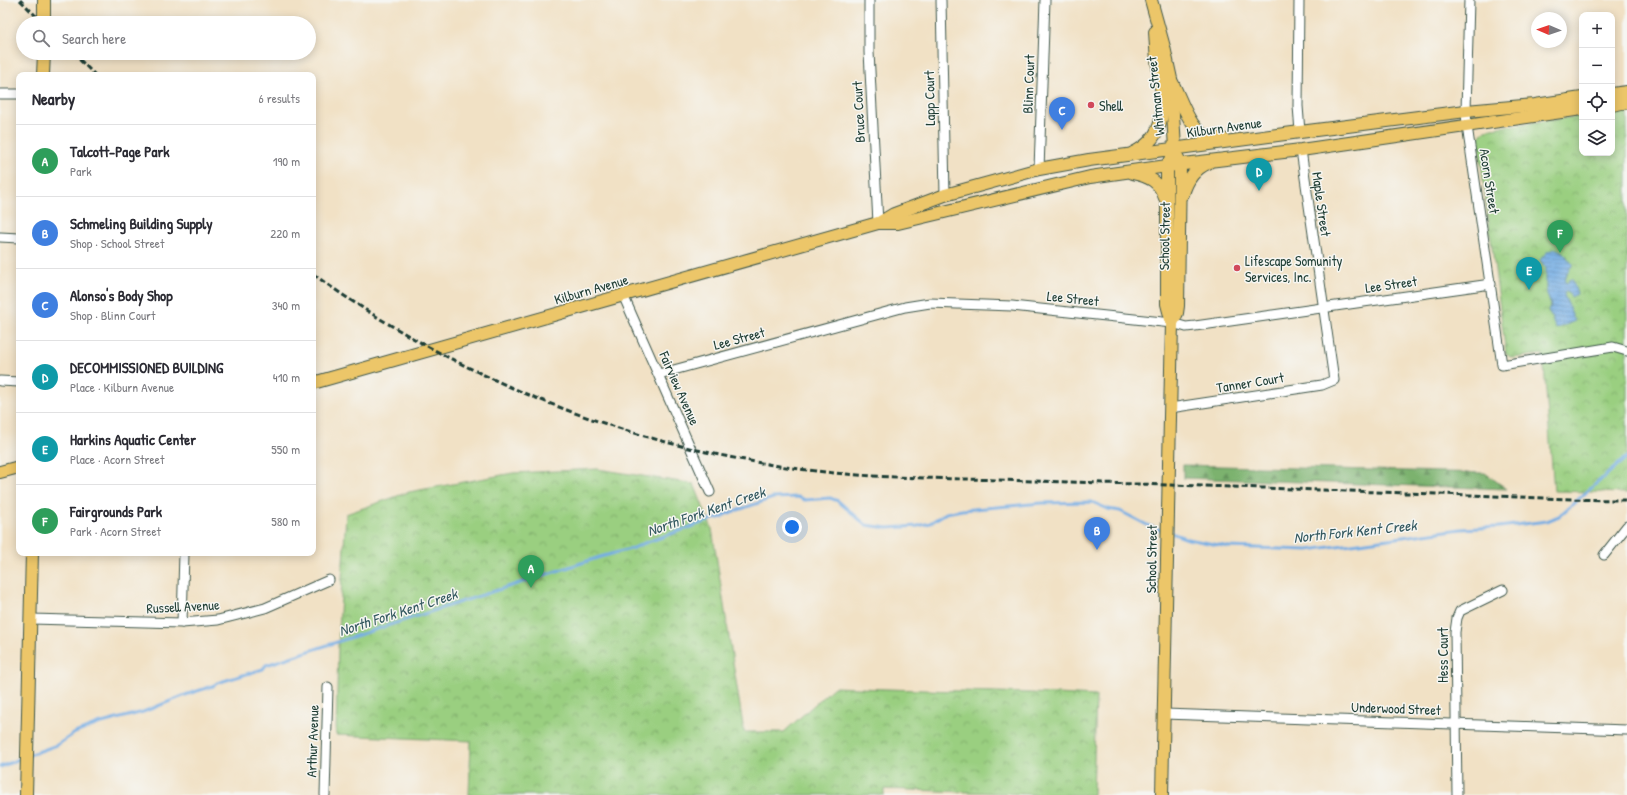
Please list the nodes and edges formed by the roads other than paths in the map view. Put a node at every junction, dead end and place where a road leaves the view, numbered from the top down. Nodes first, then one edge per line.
1 (44, 0) edge
2 (869, 0) edge
3 (941, 0) edge
4 (1045, 0) edge
5 (1299, 0) edge
6 (1470, 0) edge
7 (1152, 6) edge
8 (44, 16) edge
9 (44, 60) edge
10 (43, 72) edge
11 (1171, 79) junction
12 (1627, 92) edge
13 (0, 94) edge
14 (16, 94) edge
15 (1615, 94) edge
16 (1579, 98) edge
17 (1627, 102) edge
18 (1615, 104) edge
19 (1579, 109) edge
20 (1466, 111) junction
21 (1467, 126) junction
22 (1300, 132) junction
23 (1232, 141) junction
24 (1175, 149) junction
25 (1301, 150) junction
26 (1128, 154) junction
27 (1216, 160) junction
28 (1180, 165) junction
29 (1167, 166) junction
30 (1039, 169) junction
31 (1126, 172) junction
32 (945, 195) junction
33 (1180, 204) junction
34 (1167, 209) junction
35 (878, 223) junction
36 (0, 237) edge
37 (16, 238) edge
38 (1491, 284) junction
39 (623, 295) junction
40 (1324, 308) junction
41 (1172, 323) junction
42 (1627, 351) edge
43 (659, 374) junction
44 (1334, 380) joint
45 (0, 381) edge
46 (16, 382) edge
47 (316, 382) edge
48 (1170, 408) junction
49 (16, 468) edge
50 (0, 472) edge
51 (710, 492) dead end
52 (1627, 526) edge
53 (1604, 555) dead end
54 (32, 556) edge
55 (184, 556) edge
56 (329, 580) dead end
57 (1502, 590) dead end
58 (31, 619) junction
59 (182, 623) junction
60 (328, 687) dead end
61 (1164, 714) junction
62 (1457, 724) junction
63 (1627, 730) edge
64 (26, 795) edge
65 (325, 795) edge
66 (1162, 795) edge
67 (1457, 795) edge

1 - 8 main road
2 - 35 street, Bruce Court
3 - 32 street, Lapp Court
4 - 30 street, Blinn Court
5 - 22 street
6 - 20 street, Acorn Street
7 - 11 main road, Whitman Street
7 - 26 main road
9 - 10 main road
11 - 23 main road
11 - 24 main road, Whitman Street
12 - 15 main road
13 - 14 street
16 - 20 main road, Kilburn Avenue
17 - 18 main road
19 - 21 main road, Kilburn Avenue
20 - 21 street, Acorn Street
20 - 22 main road, Kilburn Avenue
21 - 25 main road, Kilburn Avenue
21 - 38 street, Acorn Street
22 - 23 main road, Kilburn Avenue
23 - 24 main road, Kilburn Avenue
24 - 26 main road, Kilburn Avenue
24 - 28 main road, School Street
24 - 29 main road, Whitman Street
25 - 27 main road, Kilburn Avenue
25 - 40 street, Maple Street
26 - 30 main road, Kilburn Avenue
27 - 28 main road, Kilburn Avenue
27 - 33 main road
28 - 29 main road, Kilburn Avenue
28 - 33 main road, School Street
29 - 31 main road, Kilburn Avenue
29 - 34 main road, School Street
30 - 32 main road, Kilburn Avenue
31 - 34 main road
31 - 35 main road, Kilburn Avenue
32 - 35 main road, Kilburn Avenue
33 - 41 main road, School Street
34 - 41 main road, School Street
35 - 39 main road, Kilburn Avenue
36 - 37 street
38 - 40 street, Lee Street
38 - 42 street, Acorn Street
39 - 43 street, Fairview Avenue
39 - 47 main road, Kilburn Avenue
40 - 41 street, Lee Street
40 - 44 street, Maple Street
41 - 43 street, Lee Street
41 - 48 main road, School Street
43 - 51 street, Fairview Avenue
44 - 48 street, Tanner Court
45 - 46 street
48 - 61 main road, School Street
49 - 50 main road
52 - 53 street
54 - 58 main road
55 - 59 street
56 - 59 street, Russell Avenue
57 - 62 street, Hess Court
58 - 59 street, Russell Avenue
58 - 64 main road
60 - 65 street, Arthur Avenue
61 - 62 street, Underwood Street
61 - 66 main road, School Street
62 - 63 street, Underwood Street
62 - 67 street, Hess Court

